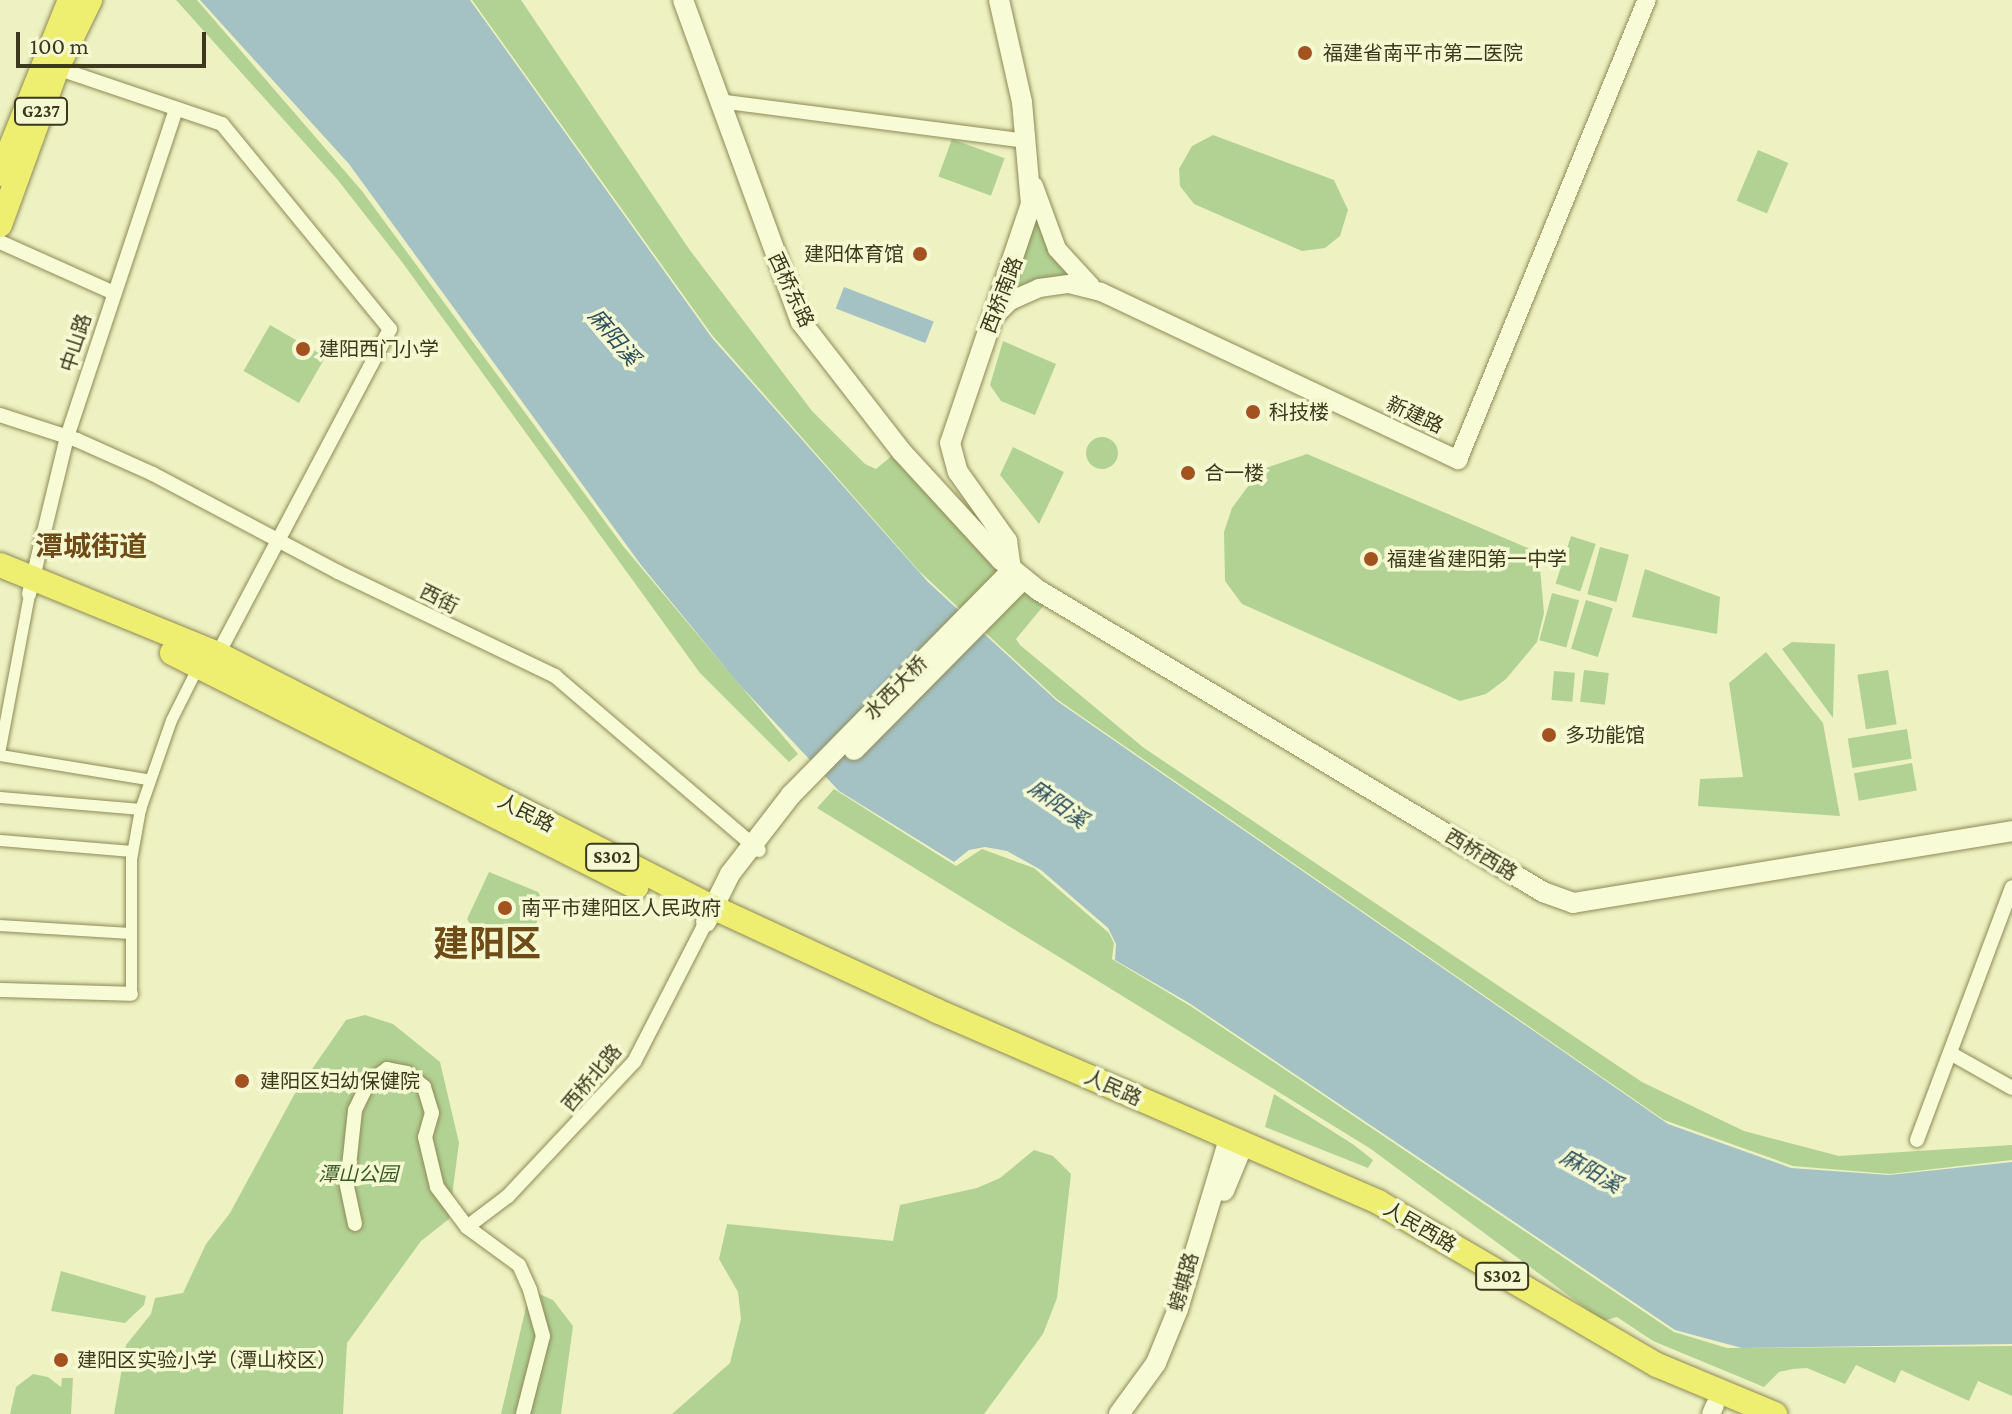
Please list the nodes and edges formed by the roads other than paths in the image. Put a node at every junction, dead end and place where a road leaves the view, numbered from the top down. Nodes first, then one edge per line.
1 (70, 0) edge
2 (90, 0) edge
3 (683, 0) edge
4 (999, 0) edge
5 (1647, 0) edge
6 (57, 68) junction
7 (719, 101) junction
8 (176, 109) junction
9 (1027, 141) junction
10 (0, 174) edge
11 (1032, 179) junction
12 (0, 225) edge
13 (0, 242) edge
14 (1101, 292) junction
15 (114, 293) junction
16 (991, 319) junction
17 (0, 415) edge
18 (67, 437) junction
19 (278, 537) junction
20 (0, 565) edge
21 (1012, 581) junction
22 (0, 582) edge
23 (31, 586) junction
24 (209, 662) junction
25 (4, 702) edge
26 (0, 748) edge
27 (0, 755) edge
28 (147, 779) junction
29 (0, 797) edge
30 (140, 809) junction
31 (2012, 831) edge
32 (0, 840) edge
33 (755, 847) junction
34 (132, 851) junction
35 (2012, 887) edge
36 (712, 913) junction
37 (0, 925) edge
38 (129, 933) junction
39 (0, 990) edge
40 (131, 994) joint
41 (1950, 1053) junction
42 (2012, 1088) edge
43 (1917, 1140) dead end
44 (1233, 1148) junction
45 (355, 1224) dead end
46 (467, 1227) junction
47 (1720, 1411) edge
48 (523, 1414) edge
49 (1119, 1414) edge
50 (1132, 1414) edge
51 (1775, 1414) edge

1 - 10 highway, G237
2 - 6 highway, G237
3 - 7 main road, 西桥东路
4 - 9 main road, 西桥南路
5 - 14 street, 新建路
6 - 8 street
6 - 12 highway, G237
7 - 9 street
7 - 21 main road, 西桥东路
8 - 15 street, 中山路
8 - 19 street
9 - 11 main road, 西桥南路
11 - 14 street
11 - 16 main road, 西桥南路
13 - 15 street
14 - 16 street, 新建路
15 - 18 street, 中山路
16 - 21 main road, 西桥南路
17 - 18 street, 西街
18 - 19 street, 西街
18 - 23 street, 中山路
19 - 24 street
19 - 33 street, 西街
20 - 23 highway, 人民路 / S302
21 - 31 main road, 西桥西路
21 - 33 main road, 水西大桥
22 - 23 highway, 人民路 / S302
23 - 24 highway, 人民路 / S302
23 - 25 street
24 - 28 street
24 - 36 highway, 人民路 / S302
25 - 26 street
27 - 28 street
28 - 30 street
29 - 30 street
30 - 34 street
32 - 34 street
33 - 36 main road, 水西大桥
34 - 38 street
35 - 41 street
36 - 44 highway, 人民路 / S302
36 - 46 street, 西桥北路
37 - 38 street
38 - 40 street
39 - 40 street
41 - 42 street
41 - 43 street
44 - 47 highway, 人民西路 / S302
44 - 49 main road, 螃蜞路
44 - 50 main road
44 - 51 highway, 人民西路 / S302
45 - 46 street
46 - 48 street

